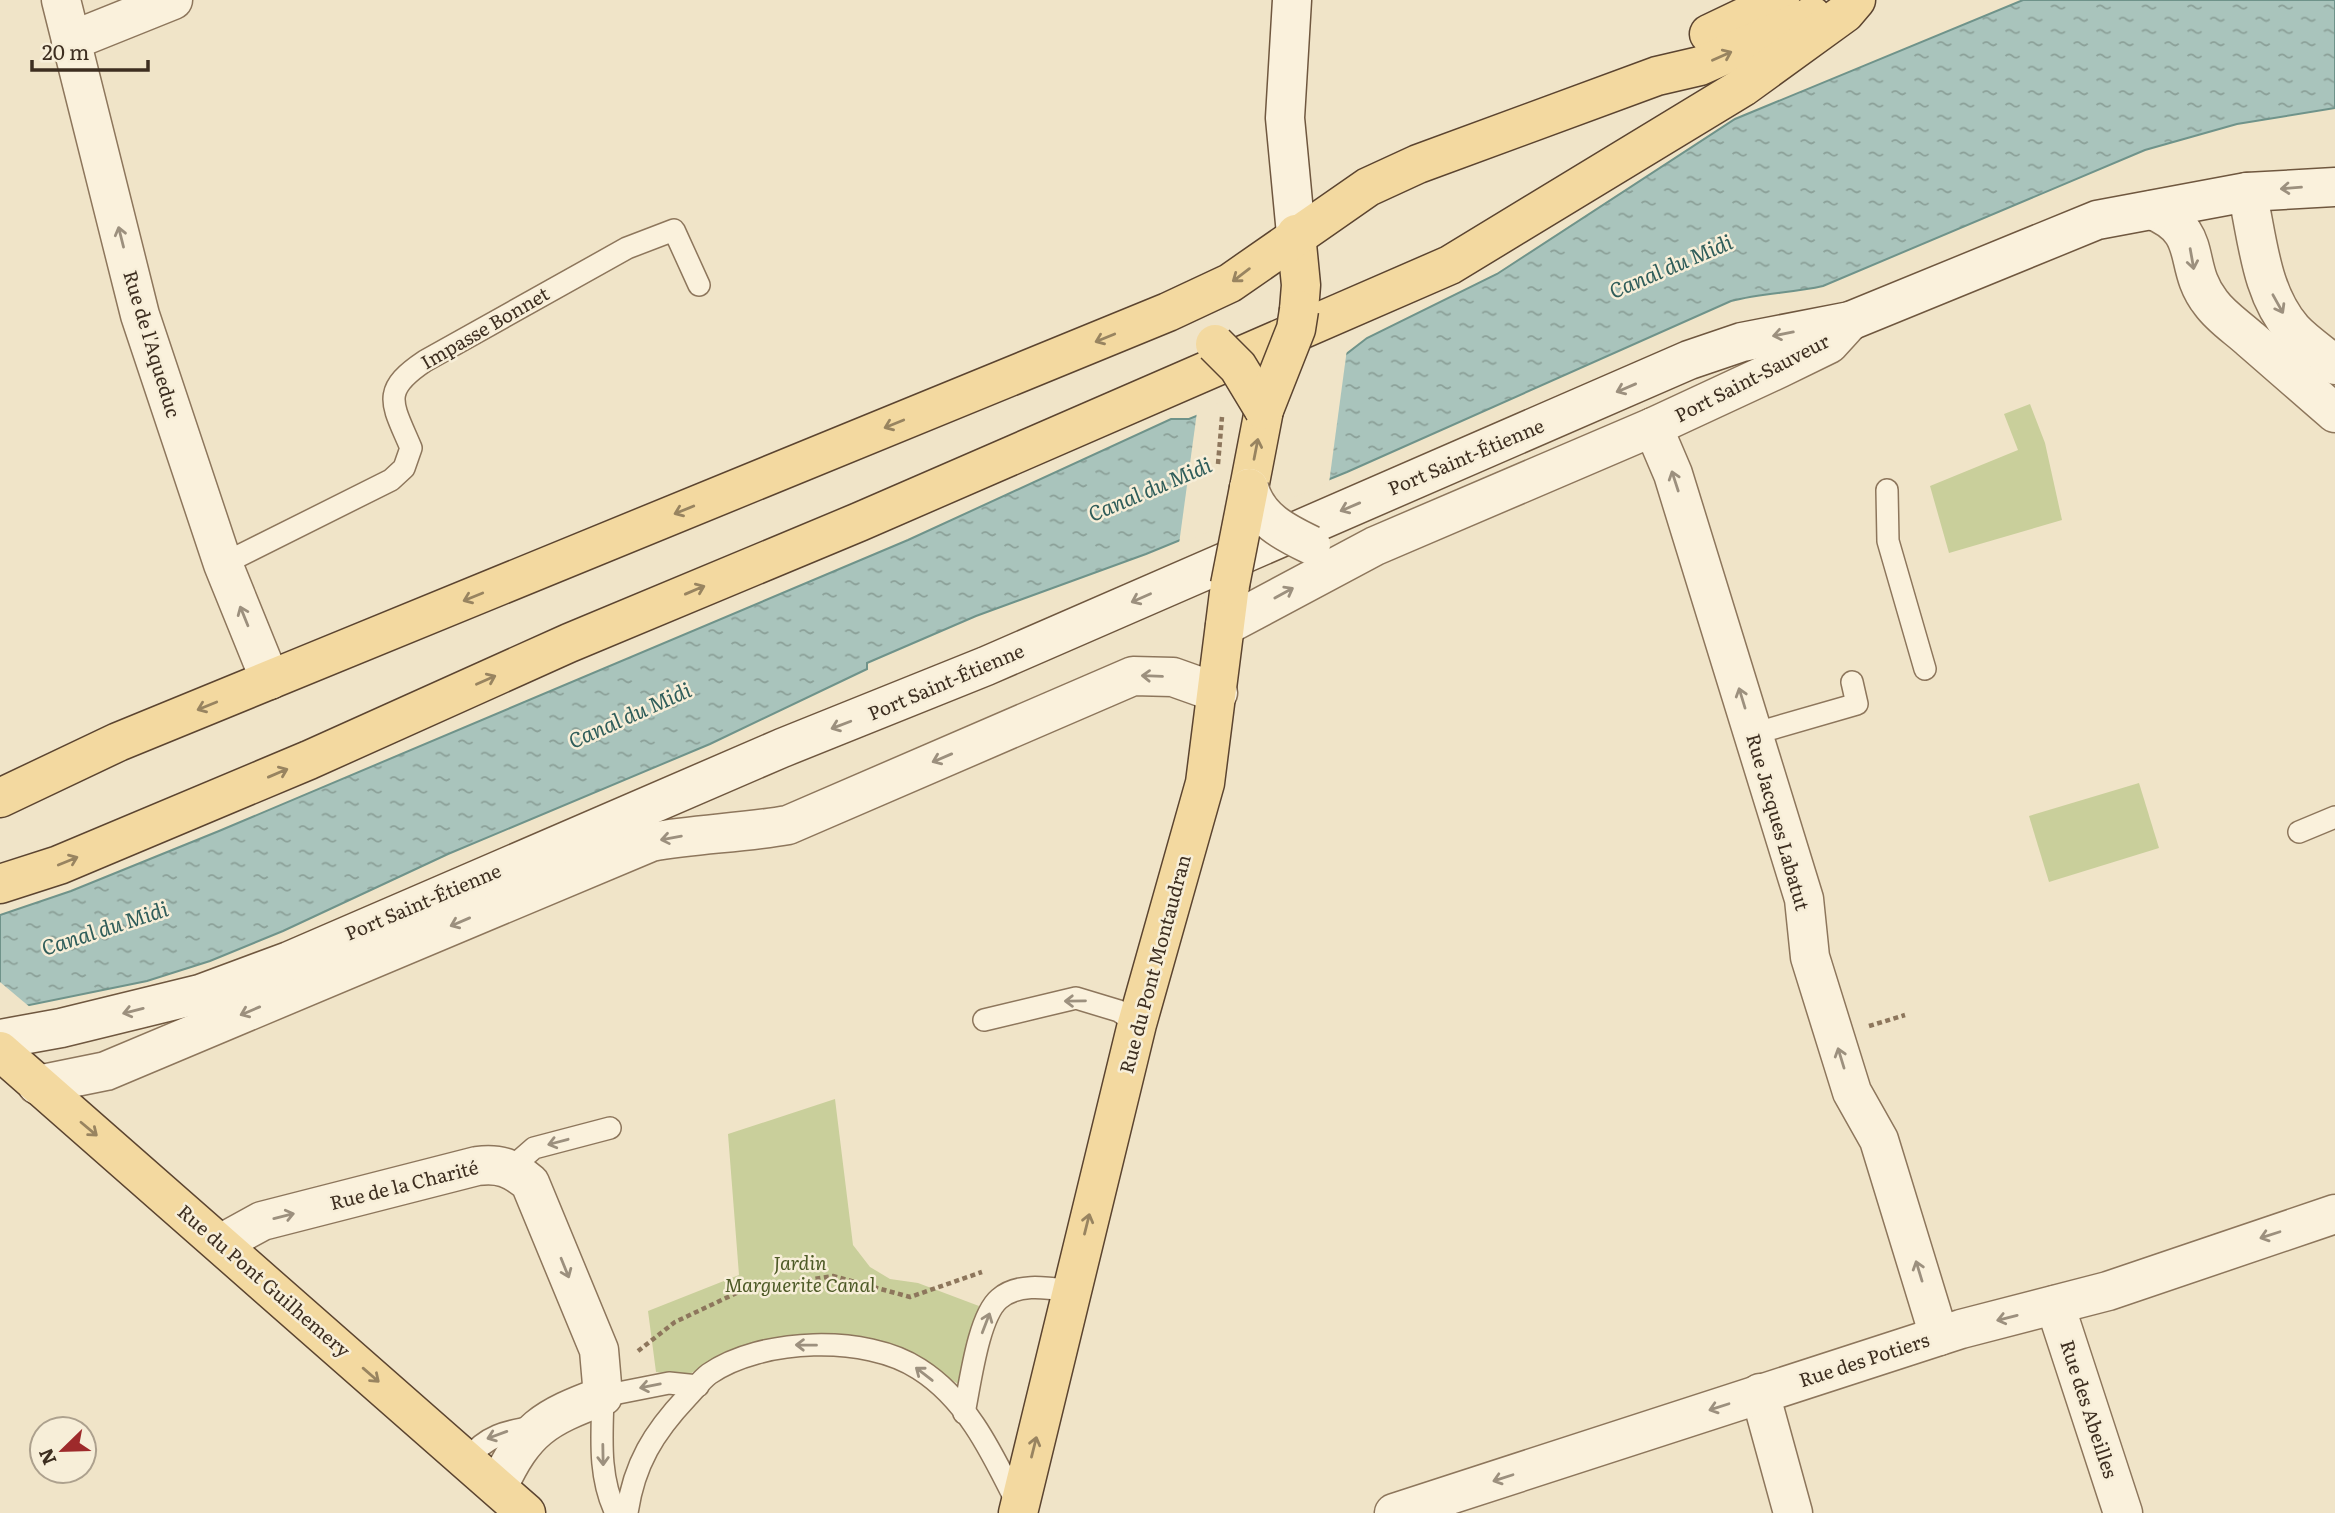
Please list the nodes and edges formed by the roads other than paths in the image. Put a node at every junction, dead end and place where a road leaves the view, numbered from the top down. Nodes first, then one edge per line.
1 (61, 0) edge
2 (173, 0) edge
3 (1292, 0) edge
4 (1780, 0) edge
5 (1849, 0) edge
6 (1856, 0) edge
7 (71, 41) junction
8 (1657, 76) junction
9 (2335, 187) edge
10 (2246, 192) junction
11 (2152, 210) junction
12 (1296, 234) junction
13 (699, 285) dead end
14 (1168, 312) junction
15 (1850, 321) junction
16 (2335, 365) edge
17 (1264, 410) junction
18 (2335, 413) edge
19 (1653, 427) junction
20 (1249, 488) junction
21 (1887, 490) dead end
22 (1376, 546) junction
23 (223, 564) junction
24 (1225, 626) junction
25 (1925, 669) dead end
26 (270, 680) junction
27 (1852, 682) dead end
28 (1218, 693) junction
29 (1753, 734) junction
30 (0, 798) edge
31 (2335, 817) edge
32 (2299, 832) dead end
33 (2, 884) edge
34 (984, 1020) dead end
35 (1137, 1024) junction
36 (0, 1039) edge
37 (0, 1051) edge
38 (18, 1088) edge
39 (610, 1128) dead end
40 (511, 1168) junction
41 (2335, 1214) edge
42 (222, 1243) junction
43 (1072, 1291) junction
44 (2055, 1305) junction
45 (1939, 1336) junction
46 (698, 1386) junction
47 (602, 1388) junction
48 (1760, 1393) junction
49 (964, 1413) junction
50 (536, 1427) junction
51 (468, 1459) junction
52 (498, 1487) junction
53 (1019, 1510) edge
54 (1416, 1510) edge
55 (526, 1513) edge
56 (616, 1513) edge
57 (628, 1513) edge
58 (1793, 1513) edge
59 (2123, 1513) edge

1 - 7 street, Rue de l'Aqueduc
2 - 7 street
3 - 12 street
4 - 8 main road
8 -> 5 main road
33 -> 6 main road
23 -> 7 street, Rue de l'Aqueduc
8 - 12 main road
9 -> 10 street, Port Saint-Sauveur
10 - 11 street, Port Saint-Sauveur
10 -> 16 street
11 - 15 street, Port Saint-Sauveur
11 -> 18 street
12 -> 14 main road
12 - 17 main road, Rue du Pont Montaudran, bridge
13 - 23 lane, Impasse Bonnet
14 - 17 main road, bridge
14 -> 26 main road
15 - 19 street, Port Saint-Sauveur
15 -> 36 street, Port Saint-Étienne
20 -> 17 main road, Rue du Pont Montaudran
19 - 22 street, Port Saint-Sauveur
29 -> 19 street, Rue Jacques Labatut
20 - 22 street, Port Saint-Sauveur, bridge
20 - 24 main road, Rue du Pont Montaudran, bridge
21 - 25 lane
24 -> 22 street, Port Saint-Sauveur
26 -> 23 street, Rue de l'Aqueduc
24 - 28 main road, Rue du Pont Montaudran
26 -> 30 main road
27 - 29 lane
28 - 35 main road, Rue du Pont Montaudran
28 -> 38 street, Port Saint-Étienne
45 -> 29 street, Rue Jacques Labatut
31 - 32 lane
35 -> 34 lane
43 -> 35 main road, Rue du Pont Montaudran
37 - 38 main road, Rue du Pont Guilhemery
38 -> 42 main road, Rue du Pont Guilhemery
39 -> 40 lane
42 -> 40 street, Rue de la Charité
40 -> 47 street
41 -> 44 street, Rue des Potiers
42 -> 51 main road, Rue du Pont Guilhemery
49 -> 43 lane
53 -> 43 main road, Rue du Pont Montaudran
44 -> 45 street, Rue des Potiers
44 - 59 street, Rue des Abeilles
45 - 48 street, Rue des Potiers
46 -> 47 lane
49 -> 46 lane
46 - 57 lane
47 - 50 street
47 -> 56 lane
48 -> 54 street, Rue des Potiers
48 - 58 street
49 - 53 lane
50 -> 51 lane
50 - 52 street
51 - 52 main road, Rue du Pont Guilhemery
52 - 55 main road, Rue du Pont Guilhemery

